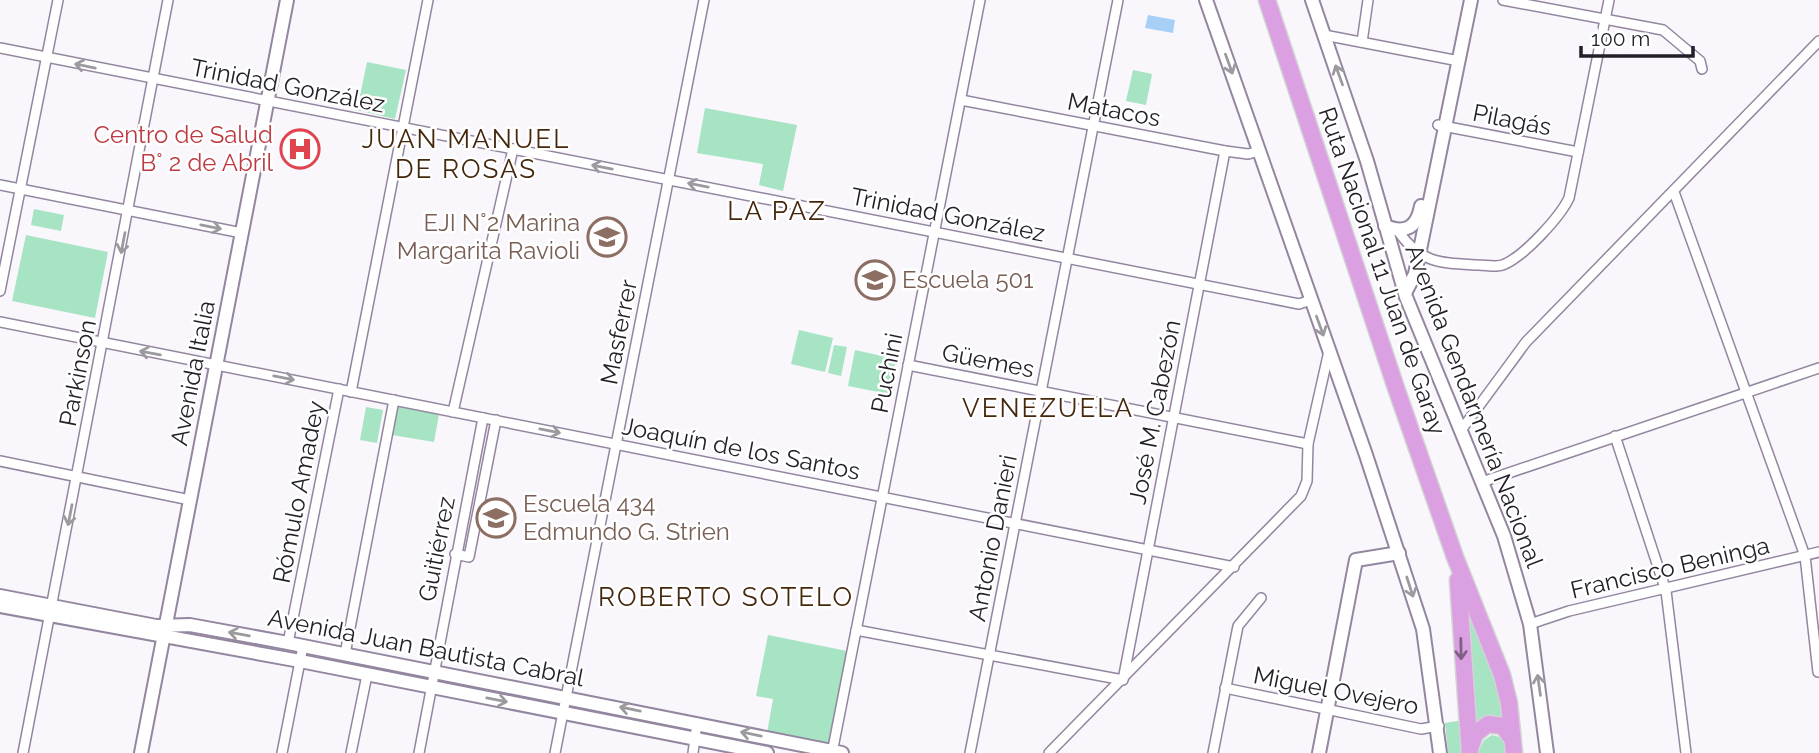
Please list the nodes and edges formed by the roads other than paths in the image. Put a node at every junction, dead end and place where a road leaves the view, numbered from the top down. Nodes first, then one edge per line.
1 (58, 0) edge
2 (168, 0) edge
3 (287, 0) edge
4 (428, 0) edge
5 (704, 0) edge
6 (980, 0) edge
7 (1118, 0) edge
8 (1206, 0) edge
9 (1267, 0) edge
10 (1312, 0) edge
11 (1368, 0) edge
12 (1463, 0) edge
13 (1471, 0) edge
14 (1503, 0) edge
15 (1609, 0) edge
16 (1605, 20) junction
17 (1324, 35) junction
18 (1819, 41) edge
19 (1362, 42) junction
20 (0, 48) edge
21 (46, 58) junction
22 (1455, 60) junction
23 (1702, 69) dead end
24 (152, 79) junction
25 (961, 100) junction
26 (267, 102) junction
27 (1441, 125) junction
28 (1093, 126) junction
29 (401, 128) junction
30 (513, 149) junction
31 (1225, 151) junction
32 (1260, 151) junction
33 (1578, 152) junction
34 (669, 180) junction
35 (0, 185) edge
36 (20, 189) junction
37 (1674, 192) junction
38 (129, 211) junction
39 (1385, 226) junction
40 (1398, 231) junction
41 (242, 233) junction
42 (935, 233) junction
43 (1419, 254) junction
44 (1068, 258) junction
45 (1200, 284) junction
46 (0, 290) edge
47 (1405, 293) junction
48 (1311, 300) junction
49 (0, 322) edge
50 (103, 344) junction
51 (1329, 351) junction
52 (217, 365) junction
53 (908, 365) junction
54 (1819, 368) edge
55 (339, 389) junction
56 (1041, 391) junction
57 (351, 392) junction
58 (1743, 392) junction
59 (394, 400) junction
60 (453, 412) junction
61 (484, 418) junction
62 (1173, 418) junction
63 (496, 420) junction
64 (1462, 429) junction
65 (1615, 436) junction
66 (616, 444) junction
67 (1308, 444) junction
68 (0, 461) edge
69 (78, 475) junction
70 (1482, 482) junction
71 (883, 497) junction
72 (190, 500) junction
73 (1015, 523) junction
74 (1148, 550) junction
75 (1819, 552) edge
76 (1399, 553) junction
77 (455, 554) junction
78 (1455, 556) junction
79 (1805, 556) junction
80 (1234, 566) junction
81 (1666, 591) junction
82 (0, 597) edge
83 (1261, 598) dead end
84 (0, 606) edge
85 (52, 611) junction
86 (1530, 624) junction
87 (856, 630) junction
88 (165, 631) junction
89 (288, 643) junction
90 (303, 646) junction
91 (345, 654) junction
92 (989, 655) junction
93 (300, 661) junction
94 (433, 671) junction
95 (1818, 672) edge
96 (367, 675) junction
97 (1123, 680) junction
98 (430, 687) junction
99 (1226, 688) junction
100 (566, 696) junction
101 (1327, 709) junction
102 (563, 713) junction
103 (697, 723) junction
104 (1439, 726) junction
105 (695, 739) junction
106 (1514, 747) edge
107 (1470, 751) edge
108 (835, 752) edge
109 (23, 753) edge
110 (141, 753) edge
111 (282, 753) edge
112 (351, 753) edge
113 (419, 753) edge
114 (555, 753) edge
115 (692, 753) edge
116 (767, 753) edge
117 (970, 753) edge
118 (1049, 753) edge
119 (1213, 753) edge
120 (1319, 753) edge
121 (1440, 753) edge
122 (1547, 753) edge
123 (1686, 753) edge

1 - 21 street
2 - 24 street, Parkinson
3 - 26 main road, Avenida Italia
4 - 29 street, Rómulo Amadey
5 - 34 street, Masferrer
6 - 25 street, Puchini
7 - 28 street, Antonio Danieri
8 -> 32 main road
9 - 78 highway, Ruta Nacional 11 Juan de Garay
10 - 17 main road, Avenida Gendarmería Nacional
11 - 19 street
12 - 22 main road
13 - 22 main road
14 - 16 street
15 - 16 street
16 - 23 street
16 - 33 street
17 - 19 street
39 -> 17 main road, Avenida Gendarmería Nacional
18 - 37 street
19 - 22 street
20 - 21 street, Trinidad González
24 -> 21 street, Trinidad González
21 - 36 street
22 - 27 main road
24 - 26 street, Trinidad González
24 - 38 street, Parkinson
25 - 28 street, Matacos
25 - 42 street, Puchini
26 - 29 street, Trinidad González
26 - 41 main road, Avenida Italia
27 - 33 street, Pilagás
27 - 40 main road
27 - 43 main road
28 - 31 street, Matacos
28 - 44 street, Antonio Danieri
29 - 30 street, Trinidad González
29 - 57 street, Rómulo Amadey
34 -> 30 street, Trinidad González
30 - 60 street
31 - 32 street, Matacos
31 - 45 street, José M. Cabezón
32 - 48 main road
33 - 43 street
42 -> 34 street, Trinidad González
34 - 66 street, Masferrer
35 - 36 street
36 - 38 street
36 - 46 street
37 - 58 street
37 - 64 street
38 -> 41 street
38 -> 50 street, Parkinson
39 - 40 main road
39 - 47 main road, Avenida Gendarmería Nacional
40 - 43 street
41 - 52 main road, Avenida Italia
42 - 44 street, Trinidad González
42 - 53 street, Puchini
43 - 47 main road
44 - 45 street, Trinidad González
44 - 56 street, Antonio Danieri
45 - 48 street, Trinidad González
45 - 62 street, José M. Cabezón
47 - 64 main road, Avenida Gendarmería Nacional
48 -> 51 main road
49 - 50 street, Joaquín de los Santos
52 -> 50 street, Joaquín de los Santos
50 - 69 street, Parkinson
51 - 67 street
51 - 76 main road
52 -> 55 street, Joaquín de los Santos
52 - 72 main road, Avenida Italia
53 - 56 street, Güemes
53 - 71 street, Puchini
54 - 58 street
55 - 57 street, Joaquín de los Santos
55 - 89 street, Rómulo Amadey
56 - 62 street, Güemes
56 - 73 street, Antonio Danieri
57 - 59 street, Joaquín de los Santos
58 - 65 street
58 - 79 street
59 - 60 street, Joaquín de los Santos
59 - 91 street
60 - 61 street, Joaquín de los Santos
61 - 63 street, Joaquín de los Santos
61 - 77 street, Guitiérrez
62 - 67 street, Güemes
62 - 74 street, José M. Cabezón
63 -> 66 street, Joaquín de los Santos
63 - 77 street
64 - 70 main road, Avenida Gendarmería Nacional
65 - 70 street
65 - 81 street
66 - 71 street, Joaquín de los Santos
66 - 100 street, Masferrer
67 - 80 street
68 - 69 street
69 - 72 street
69 -> 85 street, Parkinson
70 - 86 main road, Avenida Gendarmería Nacional
71 - 73 street, Joaquín de los Santos
71 - 87 street, Puchini
72 - 88 main road, Avenida Italia
73 - 74 street, Joaquín de los Santos
73 - 92 street, Antonio Danieri
74 - 80 street, Joaquín de los Santos
74 - 97 street, José M. Cabezón
75 - 79 street, Francisco Beninga
76 - 101 main road
76 -> 104 main road
77 - 94 street, Guitiérrez
78 - 106 highway, Ruta Nacional 11 Juan de Garay
78 -> 107 highway, Ruta Nacional 11 Juan de Garay
79 - 81 street, Francisco Beninga
79 - 95 street
80 - 97 street
81 - 86 street, Francisco Beninga
81 - 123 street
82 - 85 main road, Avenida Juan Bautista Cabral
83 - 99 street
84 - 85 main road, Avenida Juan Bautista Cabral
85 - 88 main road, Avenida Juan Bautista Cabral
85 - 109 street, Parkinson
122 -> 86 main road, Avenida Gendarmería Nacional
87 - 92 street
87 - 108 street, Puchini
89 -> 88 main road, Avenida Juan Bautista Cabral
88 - 93 main road, Avenida Juan Bautista Cabral
88 - 110 main road, Avenida Italia
89 - 90 main road, Avenida Juan Bautista Cabral
90 - 91 main road, Avenida Juan Bautista Cabral
90 - 93 street
91 - 94 main road, Avenida Juan Bautista Cabral
92 - 97 street
92 - 117 street, Antonio Danieri
93 - 96 main road, Avenida Juan Bautista Cabral
93 - 111 street
94 - 98 street, Guitiérrez
94 - 100 main road, Avenida Juan Bautista Cabral
96 - 98 main road, Avenida Juan Bautista Cabral
96 - 112 street
97 - 118 street
98 -> 102 main road, Avenida Juan Bautista Cabral
98 - 113 street, Guitiérrez
99 - 101 street, Miguel Ovejero
99 - 119 street
100 - 102 street, Masferrer
103 -> 100 main road, Avenida Juan Bautista Cabral
101 - 104 street, Miguel Ovejero
101 - 120 main road
102 - 105 main road, Avenida Juan Bautista Cabral
102 - 114 street, Masferrer
103 - 105 street
108 -> 103 main road, Avenida Juan Bautista Cabral
104 - 121 main road
105 - 115 street
105 - 116 main road, Avenida Juan Bautista Cabral
106 - 107 highway

